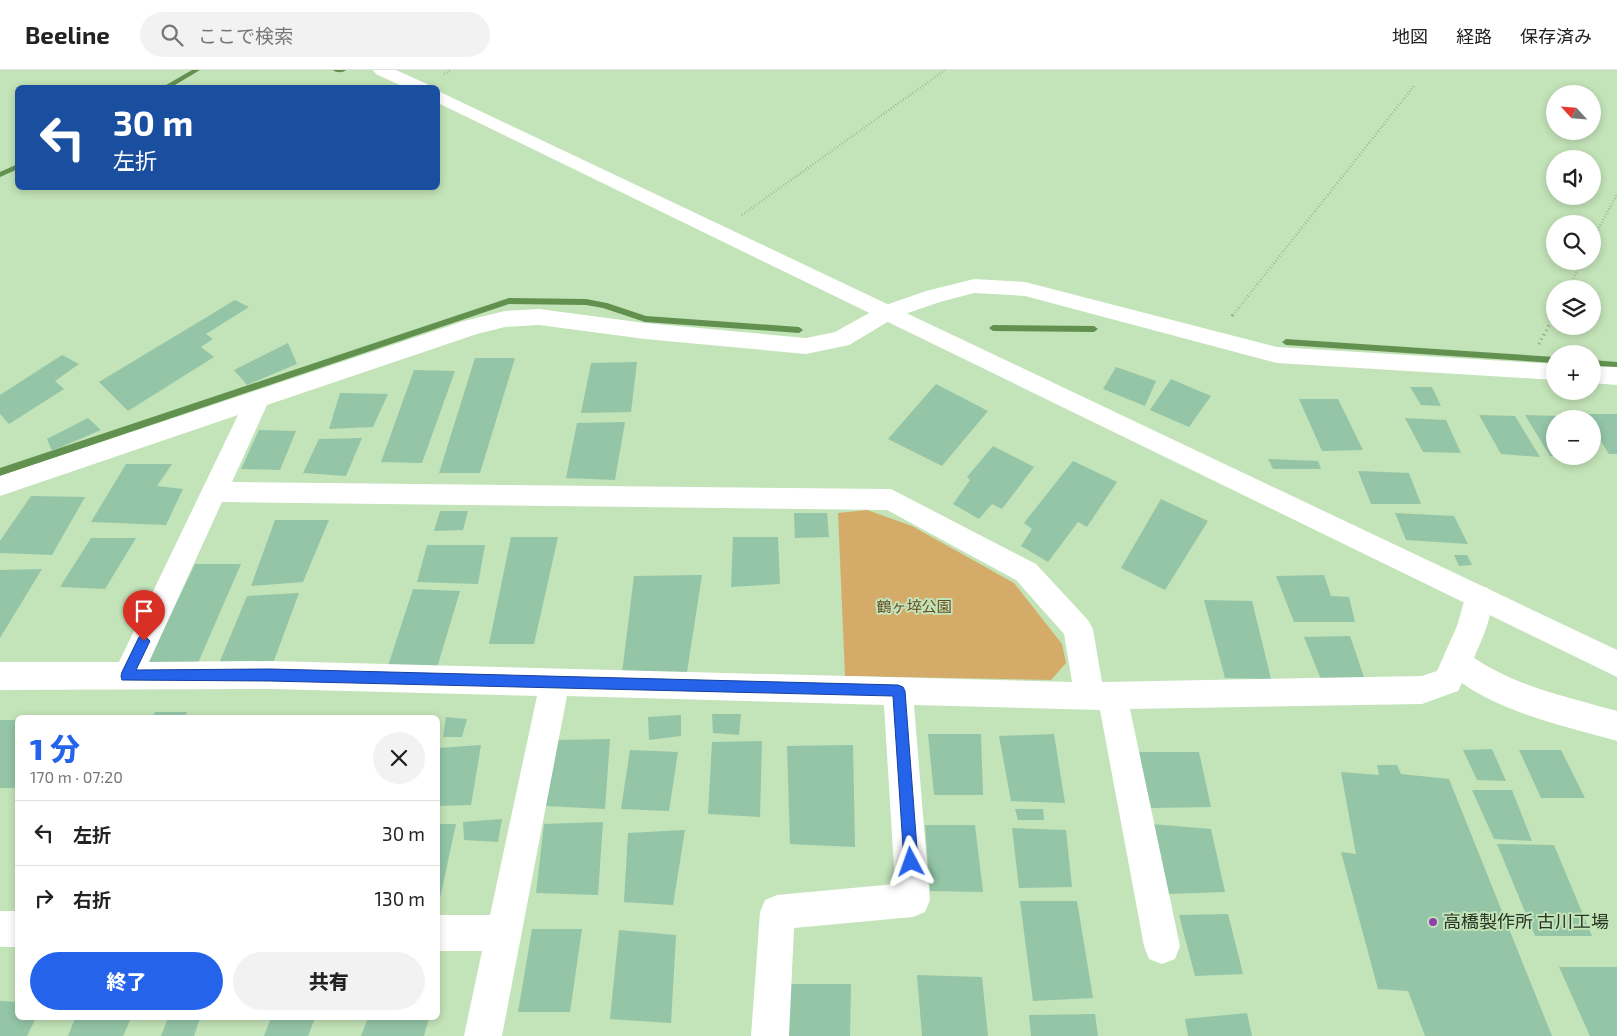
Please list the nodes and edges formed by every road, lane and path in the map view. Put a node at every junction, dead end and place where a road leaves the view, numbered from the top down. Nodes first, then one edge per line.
1 (382, 70) edge
2 (945, 70) edge
3 (414, 85) edge
4 (1414, 86) dead end
5 (440, 97) edge
6 (1617, 194) edge
7 (1601, 225) edge
8 (720, 231) junction
9 (888, 312) junction
10 (1546, 331) edge
11 (1221, 342) junction
12 (1538, 347) dead end
13 (1546, 371) edge
14 (1601, 375) edge
15 (1617, 376) edge
16 (258, 399) junction
17 (0, 486) edge
18 (215, 492) junction
19 (1478, 597) junction
20 (1457, 663) junction
21 (1617, 664) edge
22 (0, 676) edge
23 (127, 676) junction
24 (555, 682) junction
25 (898, 691) junction
26 (1100, 696) junction
27 (1617, 726) edge
28 (0, 929) edge
29 (15, 929) edge
30 (440, 933) edge
31 (503, 933) junction
32 (1162, 946) dead end
33 (483, 1036) edge
34 (770, 1036) edge

1 - 3 street
2 - 8 path
4 - 11 path
5 - 8 street
6 - 7 path
8 - 9 street
9 - 11 street
9 - 16 street
9 - 19 street
10 - 12 path
11 - 13 street
14 - 15 street
16 - 17 street
16 - 18 street
18 - 23 street
18 - 26 street
19 - 20 street
19 - 21 street
20 - 26 street
20 - 27 street
22 - 23 street
23 - 24 street
24 - 25 street
24 - 31 street
25 - 26 street
25 - 34 street
26 - 32 street
28 - 29 street
30 - 31 street
31 - 33 street

